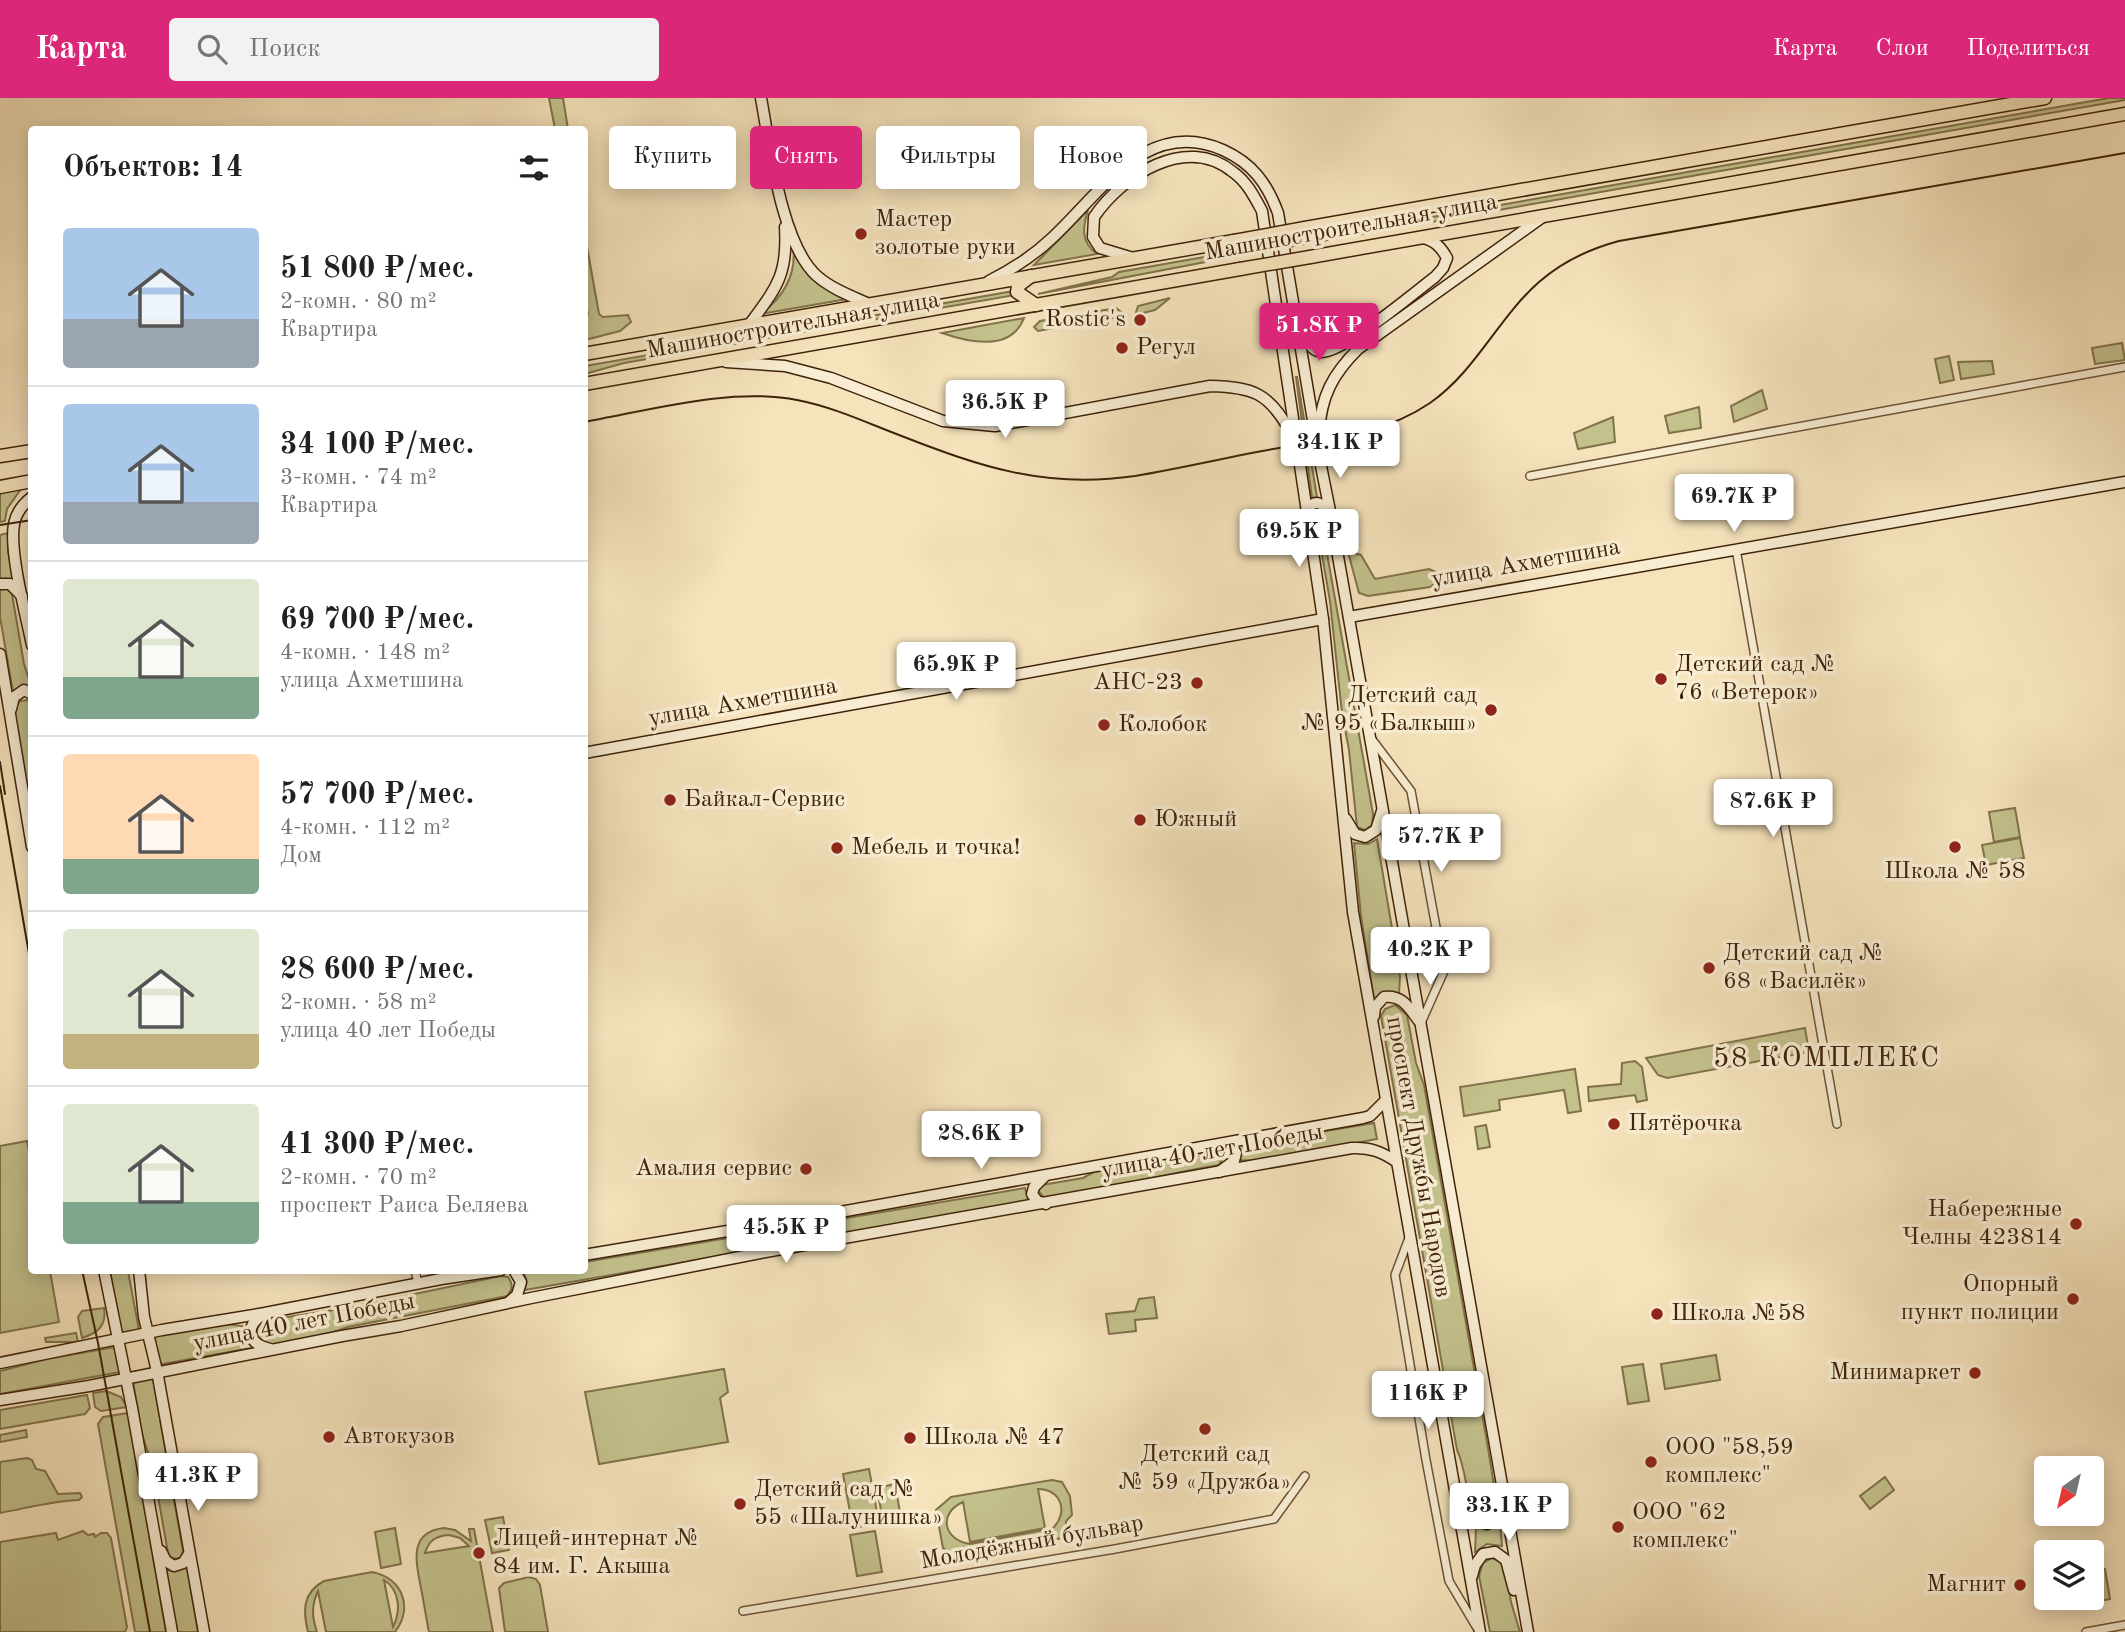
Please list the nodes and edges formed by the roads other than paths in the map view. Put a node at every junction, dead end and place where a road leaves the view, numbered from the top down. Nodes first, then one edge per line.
1 (761, 98) edge
2 (2045, 98) edge
3 (2125, 114) edge
4 (785, 214) junction
5 (1546, 215) junction
6 (1421, 237) junction
7 (1133, 258) junction
8 (1031, 276) junction
9 (980, 285) junction
10 (869, 304) junction
11 (1036, 305) junction
12 (1296, 318) junction
13 (749, 325) junction
14 (588, 353) edge
15 (717, 361) junction
16 (2125, 367) edge
17 (588, 383) edge
18 (1294, 437) junction
19 (28, 452) edge
20 (1318, 456) junction
21 (0, 457) edge
22 (1530, 476) dead end
23 (28, 482) edge
24 (2125, 482) edge
25 (0, 487) edge
26 (28, 500) edge
27 (1330, 510) junction
28 (1306, 513) junction
29 (1736, 550) junction
30 (0, 583) edge
31 (24, 598) junction
32 (1349, 617) junction
33 (1323, 620) junction
34 (28, 622) edge
35 (0, 654) edge
36 (28, 692) edge
37 (10, 715) junction
38 (1370, 735) junction
39 (588, 752) edge
40 (1383, 810) junction
41 (1345, 817) junction
42 (28, 823) edge
43 (1420, 1023) junction
44 (1373, 1026) junction
45 (1386, 1100) junction
46 (1837, 1125) dead end
47 (1213, 1144) junction
48 (1397, 1162) junction
49 (1216, 1174) junction
50 (1045, 1175) junction
51 (1046, 1204) junction
52 (1409, 1237) junction
53 (588, 1254) edge
54 (104, 1274) edge
55 (140, 1274) edge
56 (416, 1274) edge
57 (481, 1274) edge
58 (516, 1274) edge
59 (418, 1284) junction
60 (506, 1303) junction
61 (265, 1313) junction
62 (148, 1333) junction
63 (117, 1339) junction
64 (273, 1350) junction
65 (0, 1363) edge
66 (157, 1371) junction
67 (126, 1378) junction
68 (0, 1400) edge
69 (1305, 1476) dead end
70 (1504, 1496) junction
71 (1457, 1503) junction
72 (156, 1539) junction
73 (189, 1554) junction
74 (1471, 1580) junction
75 (743, 1611) dead end
76 (1526, 1619) junction
77 (2125, 1625) edge
78 (172, 1632) edge
79 (204, 1632) edge
80 (1480, 1632) edge
81 (1528, 1632) edge
82 (2086, 1632) edge

1 - 4 street
2 - 7 main road, Машиностроительная улица, bridge
3 - 5 main road, Машиностроительная улица
4 - 10 street
4 - 13 street
5 - 6 main road, Машиностроительная улица
5 - 20 street
6 - 11 main road, Машиностроительная улица, bridge
6 - 12 street
7 - 8 main road, Машиностроительная улица
7 - 18 street, проспект Дружбы Народов
8 - 9 main road, Машиностроительная улица
8 - 11 main road
9 - 10 main road, Машиностроительная улица
9 - 12 street
10 - 13 main road, Машиностроительная улица
11 - 15 main road, Машиностроительная улица
12 - 20 street
13 - 14 main road, Машиностроительная улица
15 - 17 main road, Машиностроительная улица
15 - 18 street
16 - 22 street
18 - 28 street, проспект Дружбы Народов
19 - 21 main road
20 - 27 street, проспект Дружбы Народов
23 - 25 main road
24 - 29 street, улица Ахметшина
26 - 31 street
27 - 28 street
27 - 32 street, проспект Дружбы Народов
28 - 33 street, проспект Дружбы Народов
29 - 32 street, улица Ахметшина
29 - 46 street
30 - 31 street
31 - 34 street
32 - 38 street, проспект Дружбы Народов
33 - 39 street, улица Ахметшина
33 - 41 street, проспект Дружбы Народов
35 - 37 street
36 - 37 street
37 - 42 street
38 - 40 street, проспект Дружбы Народов
38 - 43 street
40 - 41 street
40 - 43 street, проспект Дружбы Народов
41 - 44 street, проспект Дружбы Народов
43 - 44 street
43 - 70 street, проспект Дружбы Народов
44 - 45 street, проспект Дружбы Народов
45 - 47 street, улица 40 лет Победы
45 - 48 street, проспект Дружбы Народов
47 - 49 street
47 - 50 street, улица 40 лет Победы
48 - 49 street, улица 40 лет Победы
48 - 52 street, проспект Дружбы Народов
49 - 51 street, улица 40 лет Победы
50 - 51 street
50 - 53 street, улица 40 лет Победы
51 - 60 street, улица 40 лет Победы
52 - 71 street, проспект Дружбы Народов
52 - 80 street
54 - 63 street
55 - 62 street
56 - 59 street
57 - 59 street, улица 40 лет Победы
58 - 60 street
59 - 61 street, улица 40 лет Победы
60 - 64 street, улица 40 лет Победы
61 - 62 street, улица 40 лет Победы
61 - 64 street
62 - 63 street, улица 40 лет Победы
62 - 66 street
63 - 65 street, улица 40 лет Победы
63 - 67 street
64 - 66 street, улица 40 лет Победы
66 - 67 street, улица 40 лет Победы
66 - 73 street
67 - 68 street, улица 40 лет Победы
67 - 72 street
69 - 75 street, Молодёжный бульвар
70 - 71 street
70 - 76 street, проспект Дружбы Народов
71 - 74 street, проспект Дружбы Народов
72 - 73 street
72 - 78 street
73 - 79 street
74 - 76 street
74 - 80 street, проспект Дружбы Народов
76 - 81 street, проспект Дружбы Народов
77 - 82 street

